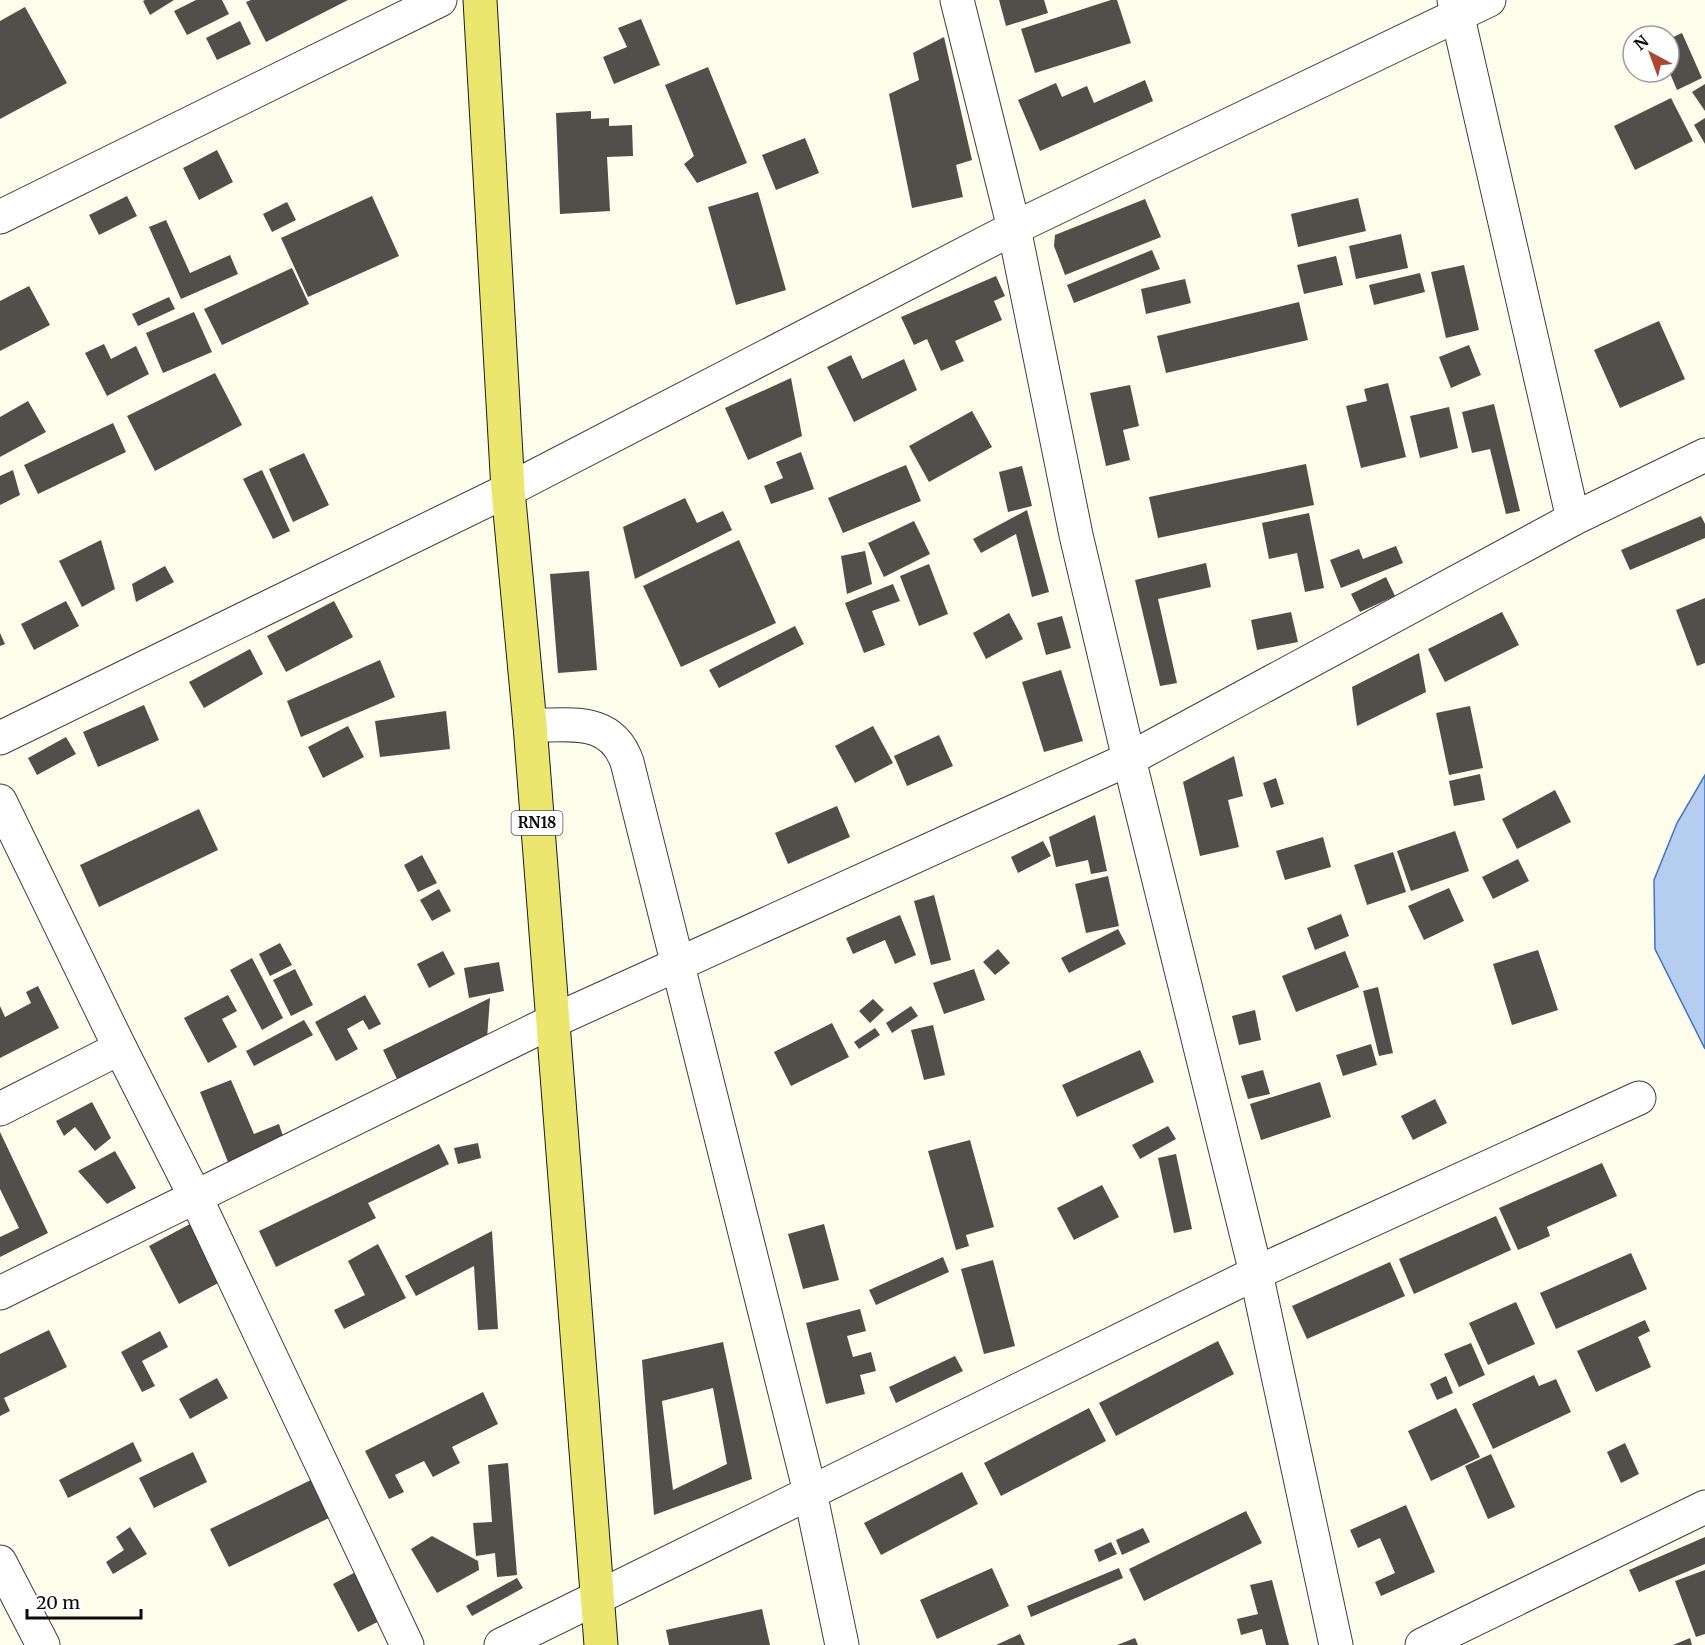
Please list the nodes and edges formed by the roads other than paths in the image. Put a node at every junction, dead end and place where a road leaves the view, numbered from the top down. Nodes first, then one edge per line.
1 (440, 0) edge
2 (480, 0) edge
3 (957, 0) edge
4 (1489, 0) edge
5 (1456, 8) edge
6 (0, 217) edge
7 (1014, 228) junction
8 (1705, 455) edge
9 (508, 490) junction
10 (1573, 519) junction
11 (530, 725) junction
12 (0, 738) edge
13 (1129, 759) junction
14 (0, 801) edge
15 (676, 965) junction
16 (550, 1022) junction
17 (120, 1048) junction
18 (1639, 1098) dead end
19 (0, 1108) edge
20 (196, 1198) junction
21 (1256, 1273) junction
22 (0, 1293) edge
23 (810, 1492) junction
24 (1705, 1507) edge
25 (0, 1562) edge
26 (596, 1598) junction
27 (43, 1645) edge
28 (407, 1645) edge
29 (501, 1645) edge
30 (601, 1645) edge
31 (842, 1645) edge
32 (1336, 1645) edge
33 (1422, 1645) edge

1 - 6 street
2 - 9 main road, RN18
3 - 7 street
4 - 5 street
5 - 7 street
5 - 10 street
7 - 9 street
7 - 13 street
8 - 10 street
9 - 11 main road, RN18
9 - 12 street
10 - 13 street
11 - 15 street
11 - 16 main road, RN18
13 - 15 street
13 - 21 street
14 - 17 street
15 - 16 street
15 - 23 street
16 - 20 street
16 - 26 main road, RN18
17 - 19 street
17 - 20 street
18 - 21 street
20 - 22 street
20 - 28 street
21 - 23 street
21 - 32 street
23 - 26 street
23 - 31 street
24 - 33 street
25 - 27 street
26 - 29 street
26 - 30 main road, RN18

